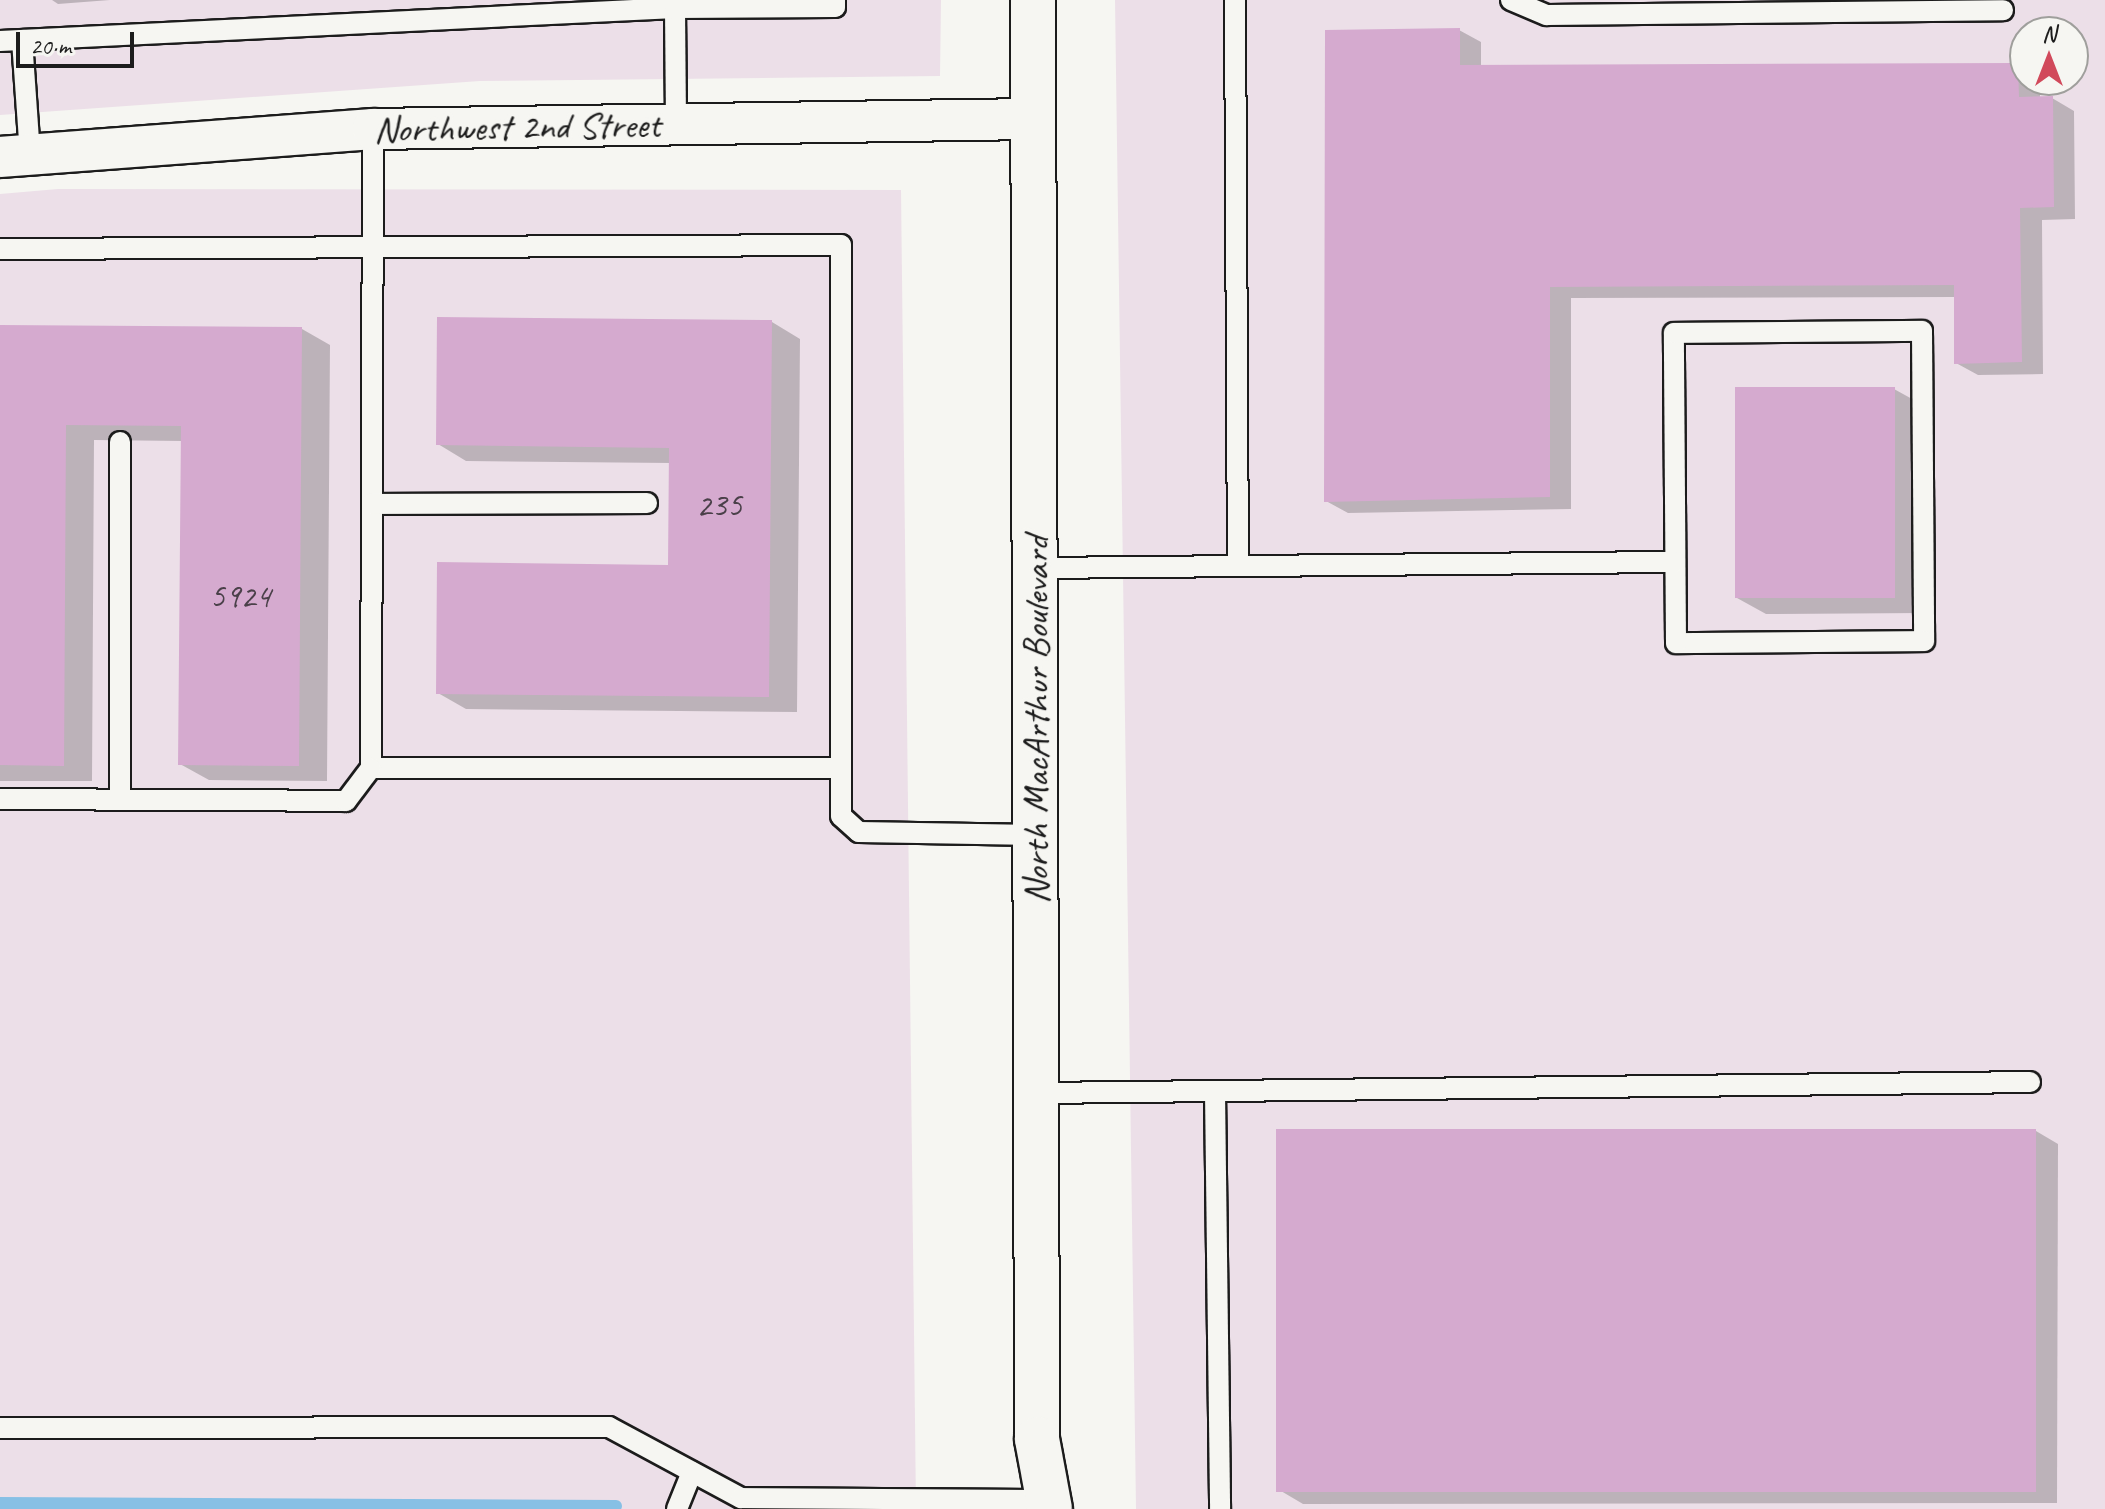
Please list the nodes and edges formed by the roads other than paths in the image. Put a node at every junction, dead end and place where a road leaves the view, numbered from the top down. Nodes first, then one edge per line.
1 (835, 0) edge
2 (1033, 0) edge
3 (1235, 0) edge
4 (1511, 0) edge
5 (675, 8) junction
6 (2003, 10) dead end
7 (22, 40) junction
8 (0, 41) edge
9 (1034, 119) junction
10 (676, 124) junction
11 (373, 129) junction
12 (15, 156) edge
13 (373, 247) junction
14 (0, 249) edge
15 (120, 442) dead end
16 (647, 503) dead end
17 (372, 504) junction
18 (1675, 562) junction
19 (1238, 566) junction
20 (1035, 568) junction
21 (371, 768) junction
22 (841, 768) junction
23 (0, 799) edge
24 (120, 800) junction
25 (1036, 835) junction
26 (2030, 1082) dead end
27 (1215, 1091) junction
28 (1037, 1093) junction
29 (0, 1428) edge
30 (692, 1472) junction
31 (1032, 1506) edge
32 (677, 1509) edge
33 (1220, 1509) edge

1 - 5 lane
2 - 9 main road, North MacArthur Boulevard
3 - 19 lane
4 - 6 lane
5 - 7 lane
5 - 10 lane
7 - 8 lane
7 - 12 lane
9 - 10 street, Northwest 2nd Street
9 - 20 main road, North MacArthur Boulevard
10 - 11 street, Northwest 2nd Street
11 - 12 street, Northwest 2nd Street
11 - 13 lane
13 - 14 lane
13 - 17 lane
13 - 22 lane
15 - 24 lane
16 - 17 lane
17 - 21 lane
18 - 18 lane
18 - 19 lane
19 - 20 lane
20 - 25 main road, North MacArthur Boulevard
21 - 22 lane
21 - 24 lane
22 - 25 lane
23 - 24 lane
25 - 28 main road, North MacArthur Boulevard
26 - 27 lane
27 - 28 lane
27 - 33 lane
28 - 31 main road, North MacArthur Boulevard
29 - 30 lane
30 - 31 lane
30 - 32 lane

